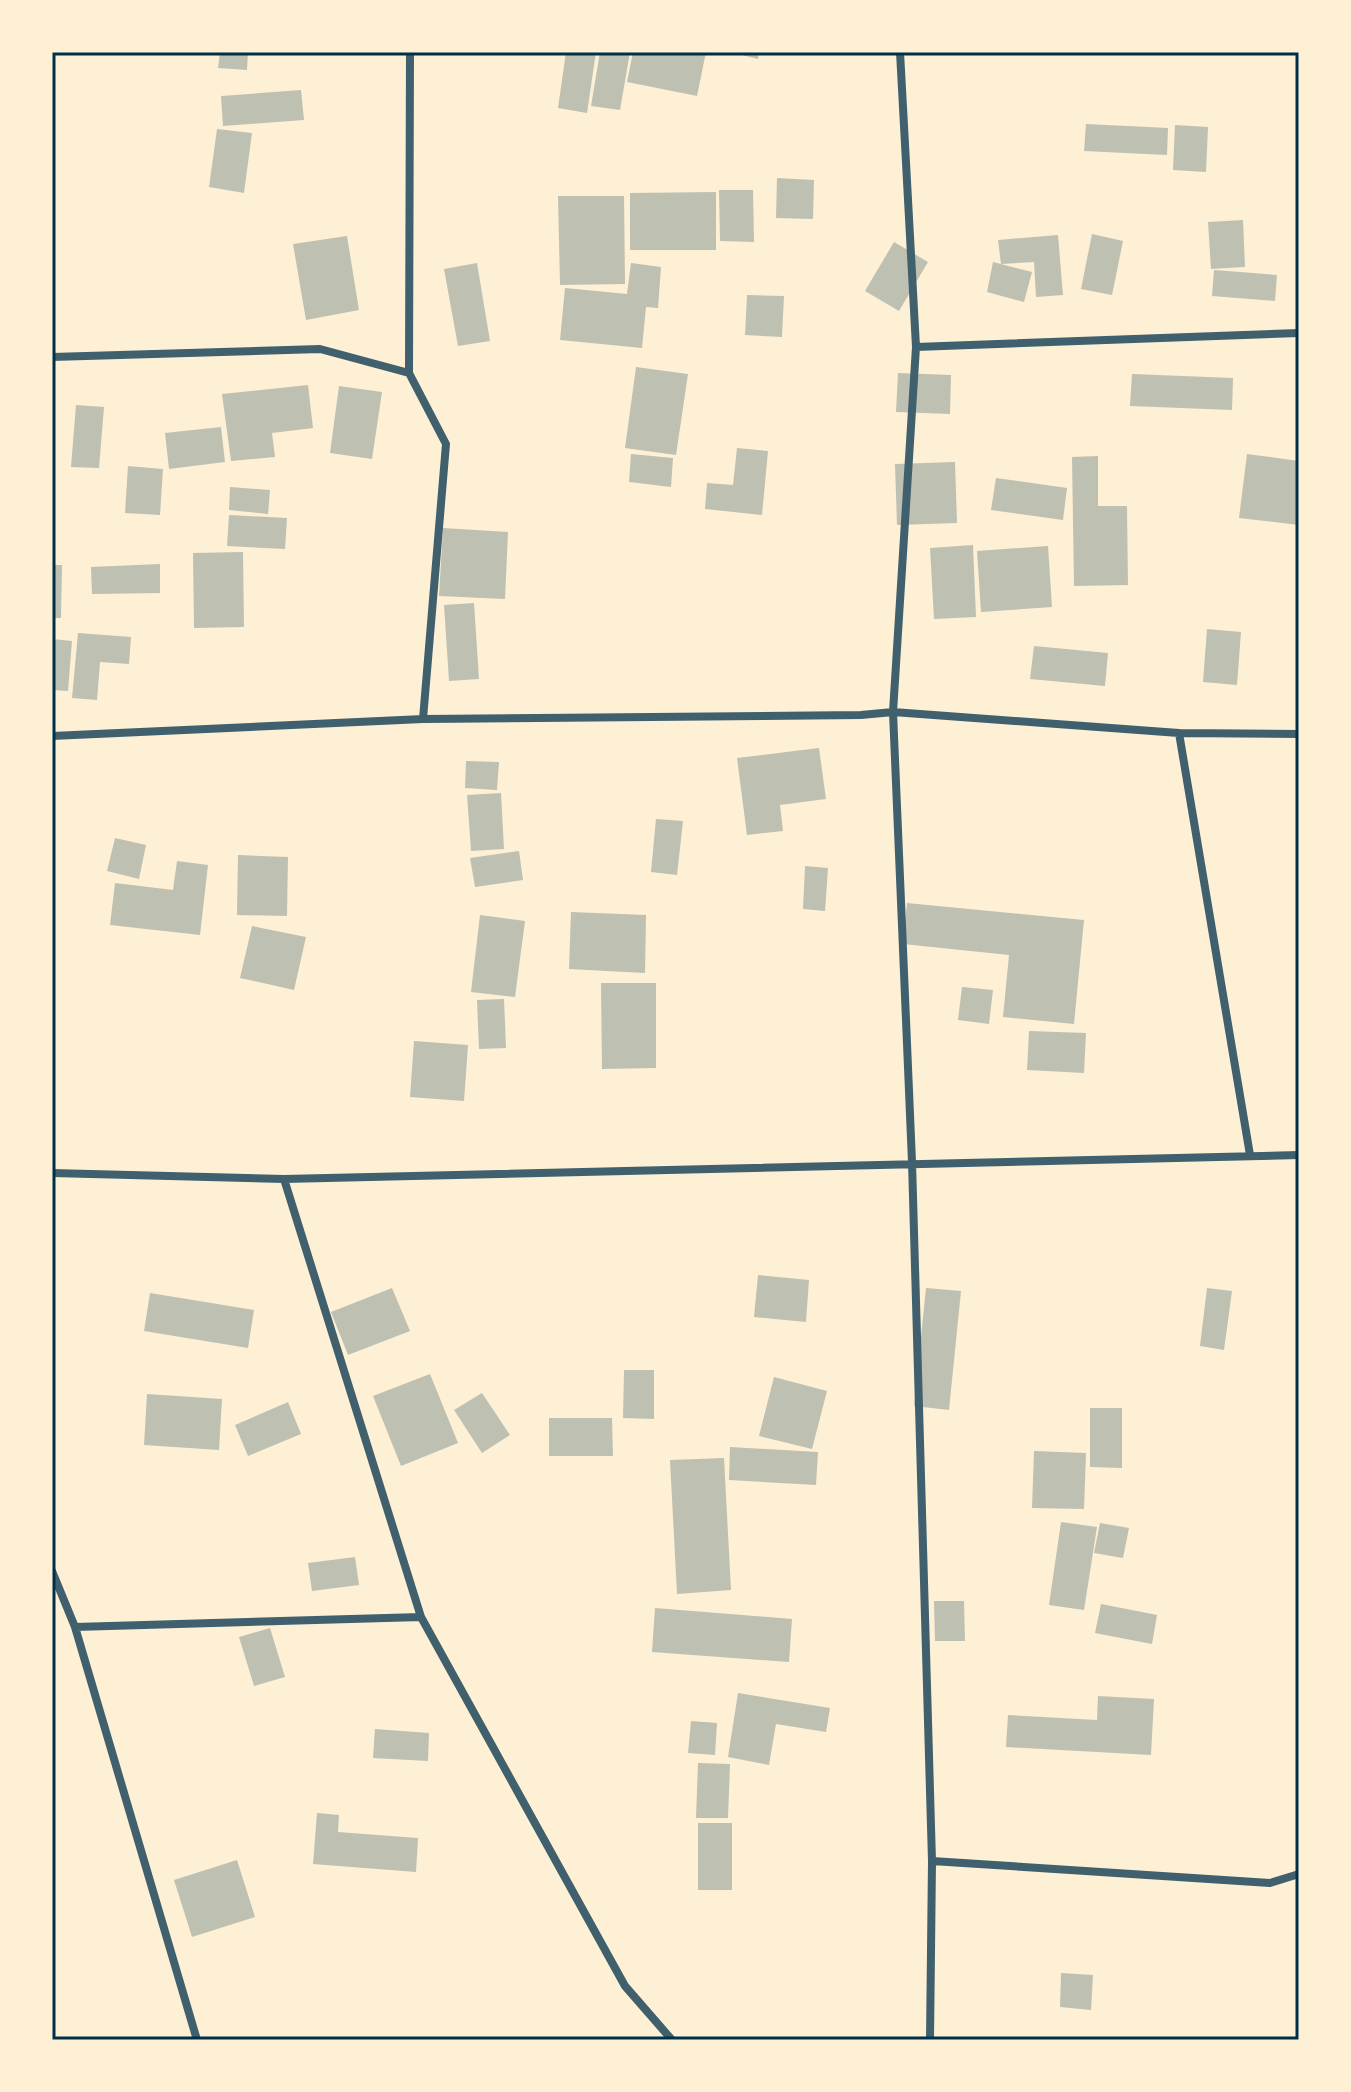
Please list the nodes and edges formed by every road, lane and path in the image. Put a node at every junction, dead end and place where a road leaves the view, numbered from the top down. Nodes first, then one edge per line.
1 (410, 52) edge
2 (900, 52) edge
3 (1299, 333) edge
4 (916, 347) junction
5 (52, 357) edge
6 (409, 373) junction
7 (893, 712) junction
8 (423, 719) junction
9 (1179, 733) junction
10 (1299, 734) edge
11 (52, 736) edge
12 (1250, 1155) junction
13 (1299, 1155) edge
14 (912, 1162) junction
15 (52, 1173) edge
16 (284, 1179) junction
17 (52, 1571) edge
18 (421, 1617) junction
19 (75, 1627) junction
20 (932, 1861) junction
21 (1299, 1874) edge
22 (197, 2040) edge
23 (672, 2040) edge
24 (930, 2040) edge

1 - 6 street
2 - 4 street
3 - 4 street
4 - 7 street
5 - 6 street
6 - 8 street
7 - 8 street
7 - 9 street
7 - 14 street
8 - 11 street
9 - 10 street
9 - 12 street
12 - 13 street
12 - 14 street
14 - 16 street
14 - 20 street
15 - 16 street
16 - 18 street
17 - 19 street
18 - 19 street
18 - 23 street
19 - 22 street
20 - 21 street
20 - 24 street

